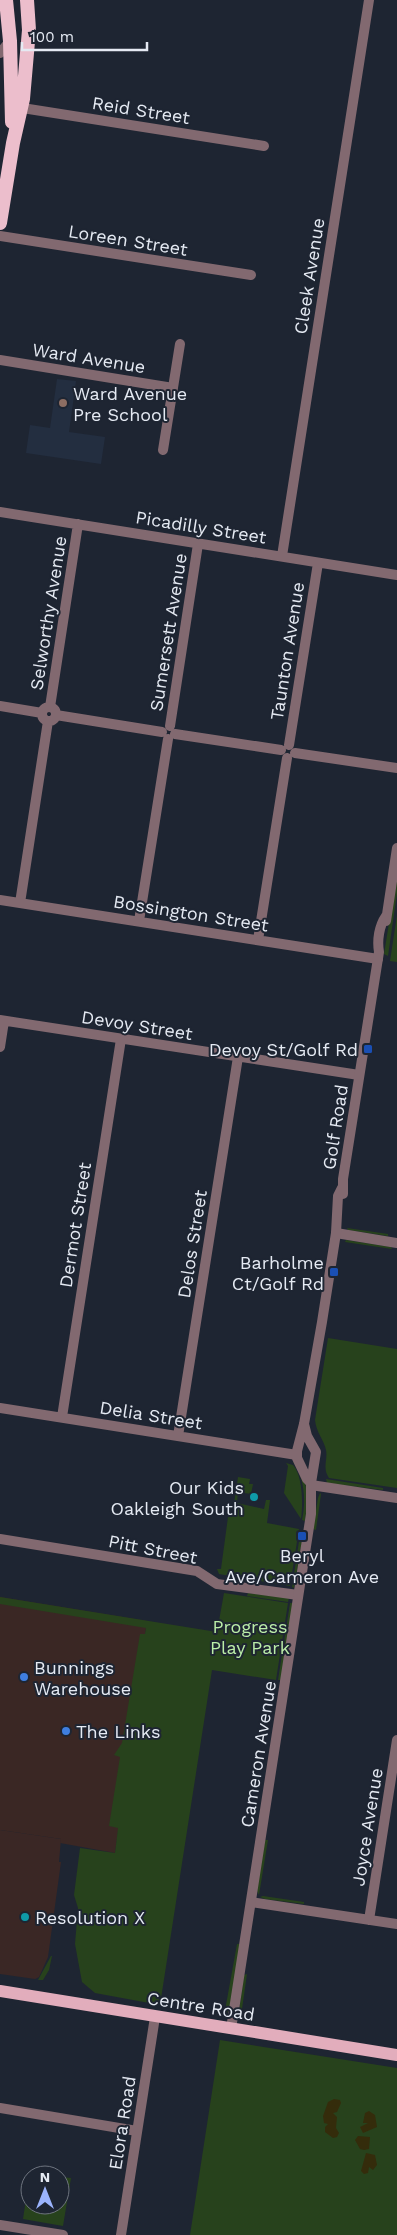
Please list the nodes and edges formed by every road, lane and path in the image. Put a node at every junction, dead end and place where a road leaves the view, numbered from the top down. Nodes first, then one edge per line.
1 (6, 0) edge
2 (27, 0) edge
3 (369, 0) edge
4 (10, 41) junction
5 (0, 53) edge
6 (0, 62) edge
7 (11, 71) junction
8 (17, 107) junction
9 (264, 146) dead end
10 (2, 195) edge
11 (0, 223) edge
12 (0, 236) edge
13 (251, 275) dead end
14 (180, 344) dead end
15 (0, 360) edge
16 (173, 388) junction
17 (163, 450) dead end
18 (0, 512) edge
19 (78, 524) junction
20 (198, 544) junction
21 (282, 556) junction
22 (318, 563) junction
23 (397, 575) edge
24 (0, 706) edge
25 (49, 714) junction
26 (169, 733) junction
27 (288, 752) junction
28 (397, 768) edge
29 (397, 848) edge
30 (0, 900) edge
31 (20, 903) junction
32 (139, 921) junction
33 (258, 940) junction
34 (378, 956) junction
35 (2, 1021) edge
36 (121, 1039) junction
37 (0, 1047) edge
38 (238, 1057) junction
39 (359, 1075) junction
40 (336, 1233) junction
41 (397, 1243) edge
42 (0, 1408) edge
43 (62, 1417) junction
44 (304, 1424) junction
45 (178, 1436) junction
46 (313, 1447) junction
47 (298, 1455) junction
48 (314, 1461) junction
49 (311, 1484) junction
50 (397, 1498) edge
51 (0, 1539) edge
52 (298, 1595) junction
53 (397, 1740) edge
54 (251, 1902) junction
55 (369, 1920) junction
56 (397, 1924) edge
57 (0, 1991) edge
58 (154, 2017) junction
59 (231, 2029) junction
60 (397, 2055) edge
61 (0, 2108) edge
62 (137, 2131) junction
63 (0, 2225) edge
64 (63, 2235) edge
65 (121, 2235) edge

1 - 4 highway
2 - 8 highway
3 - 21 street, Cleek Avenue
4 - 5 street
4 - 7 highway
6 - 7 street
7 - 8 highway
8 - 9 street, Reid Street
8 - 10 highway
10 - 11 highway
12 - 13 street, Loreen Street
14 - 16 street
15 - 16 street, Ward Avenue
16 - 17 street
18 - 19 street, Picadilly Street
19 - 20 street, Picadilly Street
19 - 25 street, Selworthy Avenue
20 - 21 street, Picadilly Street
20 - 26 street, Sumersett Avenue
21 - 22 street, Picadilly Street
22 - 23 street, Picadilly Street
22 - 27 street, Taunton Avenue
24 - 25 street
25 - 26 street
25 - 31 street, Selworthy Avenue
26 - 27 street
26 - 32 street, Sumersett Avenue
27 - 28 street
27 - 33 street, Taunton Avenue
29 - 34 street, Golf Road
30 - 31 street, Bossington Street
31 - 32 street, Bossington Street
32 - 33 street, Bossington Street
33 - 34 street, Bossington Street
34 - 39 street, Golf Road
35 - 36 street, Devoy Street
35 - 37 street
36 - 38 street, Devoy Street
36 - 43 street, Dermot Street
38 - 39 street, Devoy Street
38 - 45 street, Delos Street
39 - 40 street, Golf Road
40 - 41 street
40 - 44 street, Golf Road
42 - 43 street, Delia Street
43 - 45 street, Delia Street
44 - 46 street
44 - 47 street, Golf Road
45 - 47 street, Delia Street
46 - 47 street
46 - 48 street
47 - 48 street
47 - 49 street, Cameron Avenue
48 - 49 street, Cameron Avenue
49 - 50 street
49 - 52 street, Cameron Avenue
51 - 52 street, Pitt Street
52 - 54 street, Cameron Avenue
53 - 55 street, Joyce Avenue
54 - 55 street
54 - 59 street, Cameron Avenue
55 - 56 street
57 - 58 main road, Centre Road
58 - 59 main road, Centre Road
58 - 62 street, Elora Road
59 - 60 main road, Centre Road
61 - 62 street
62 - 65 street, Elora Road
63 - 64 street

